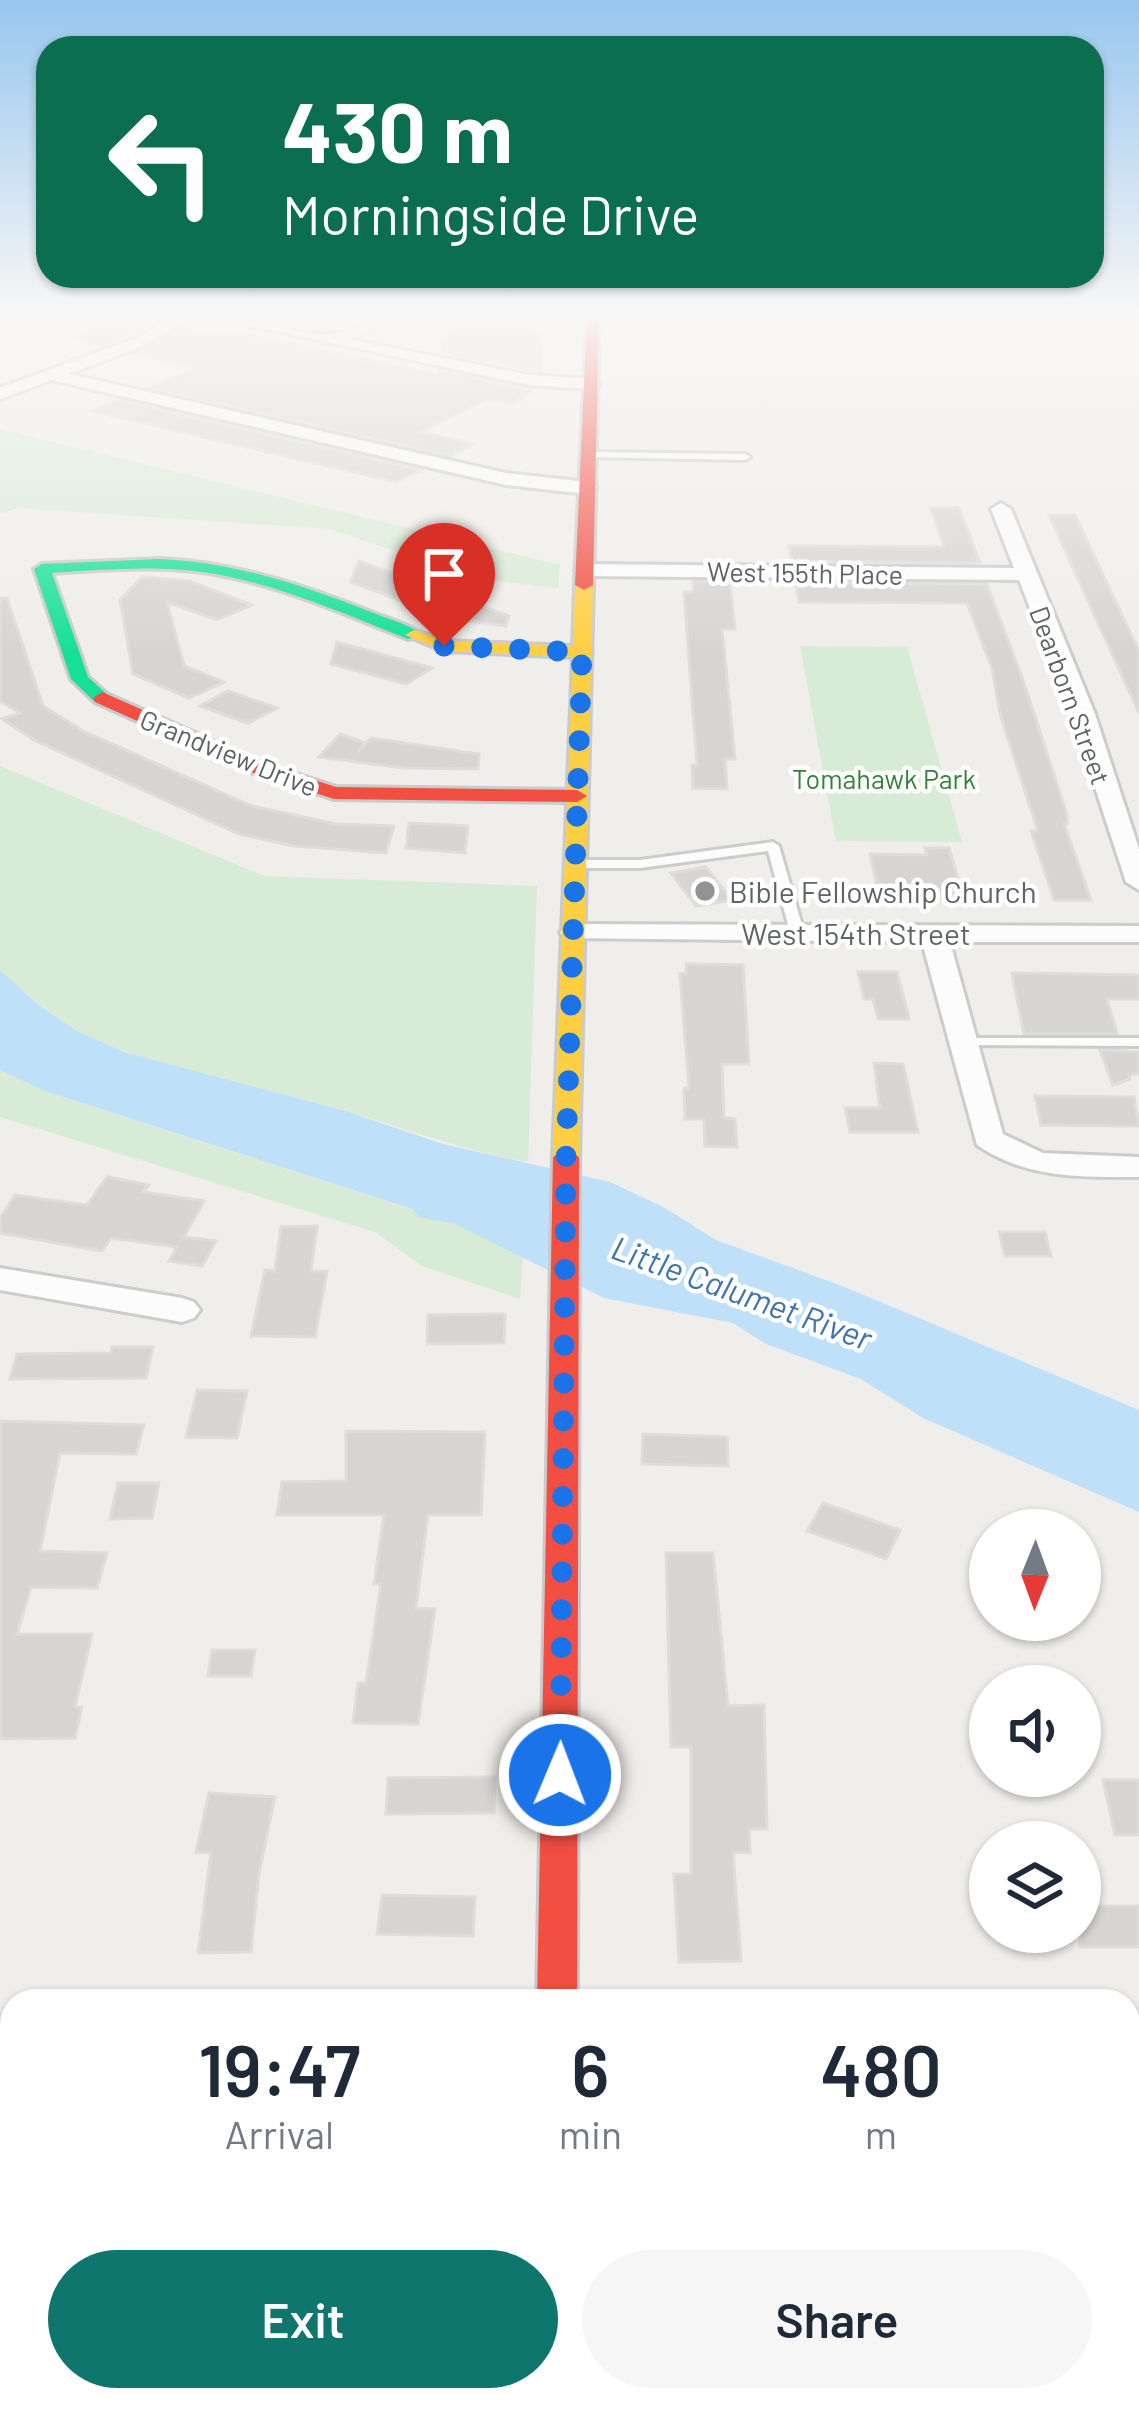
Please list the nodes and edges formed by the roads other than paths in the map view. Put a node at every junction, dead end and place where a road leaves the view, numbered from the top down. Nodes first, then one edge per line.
1 (285, 428) edge
2 (589, 428) edge
3 (588, 455) junction
4 (745, 457) dead end
5 (587, 488) junction
6 (1001, 508) dead end
7 (584, 570) junction
8 (1026, 574) junction
9 (582, 652) junction
10 (577, 796) junction
11 (575, 864) junction
12 (1139, 882) edge
13 (574, 932) junction
14 (797, 932) junction
15 (934, 933) junction
16 (1139, 934) edge
17 (961, 1042) junction
18 (1139, 1042) edge
19 (1139, 1167) edge
20 (0, 1279) edge
21 (182, 1310) dead end
22 (557, 1989) edge

1 - 5 street
2 - 3 main road
3 - 4 lane
3 - 5 main road
5 - 7 main road
6 - 8 street, Dearborn Street
7 - 8 street, West 155th Place
7 - 9 main road
8 - 12 street, Dearborn Street
9 - 10 main road
9 - 10 main road, Grandview Drive
10 - 11 main road
11 - 13 main road
11 - 14 lane
13 - 14 street, West 154th Street
13 - 22 main road
14 - 15 street, West 154th Street
15 - 16 street, West 154th Street
15 - 17 street
17 - 18 lane
17 - 19 street
20 - 21 street

